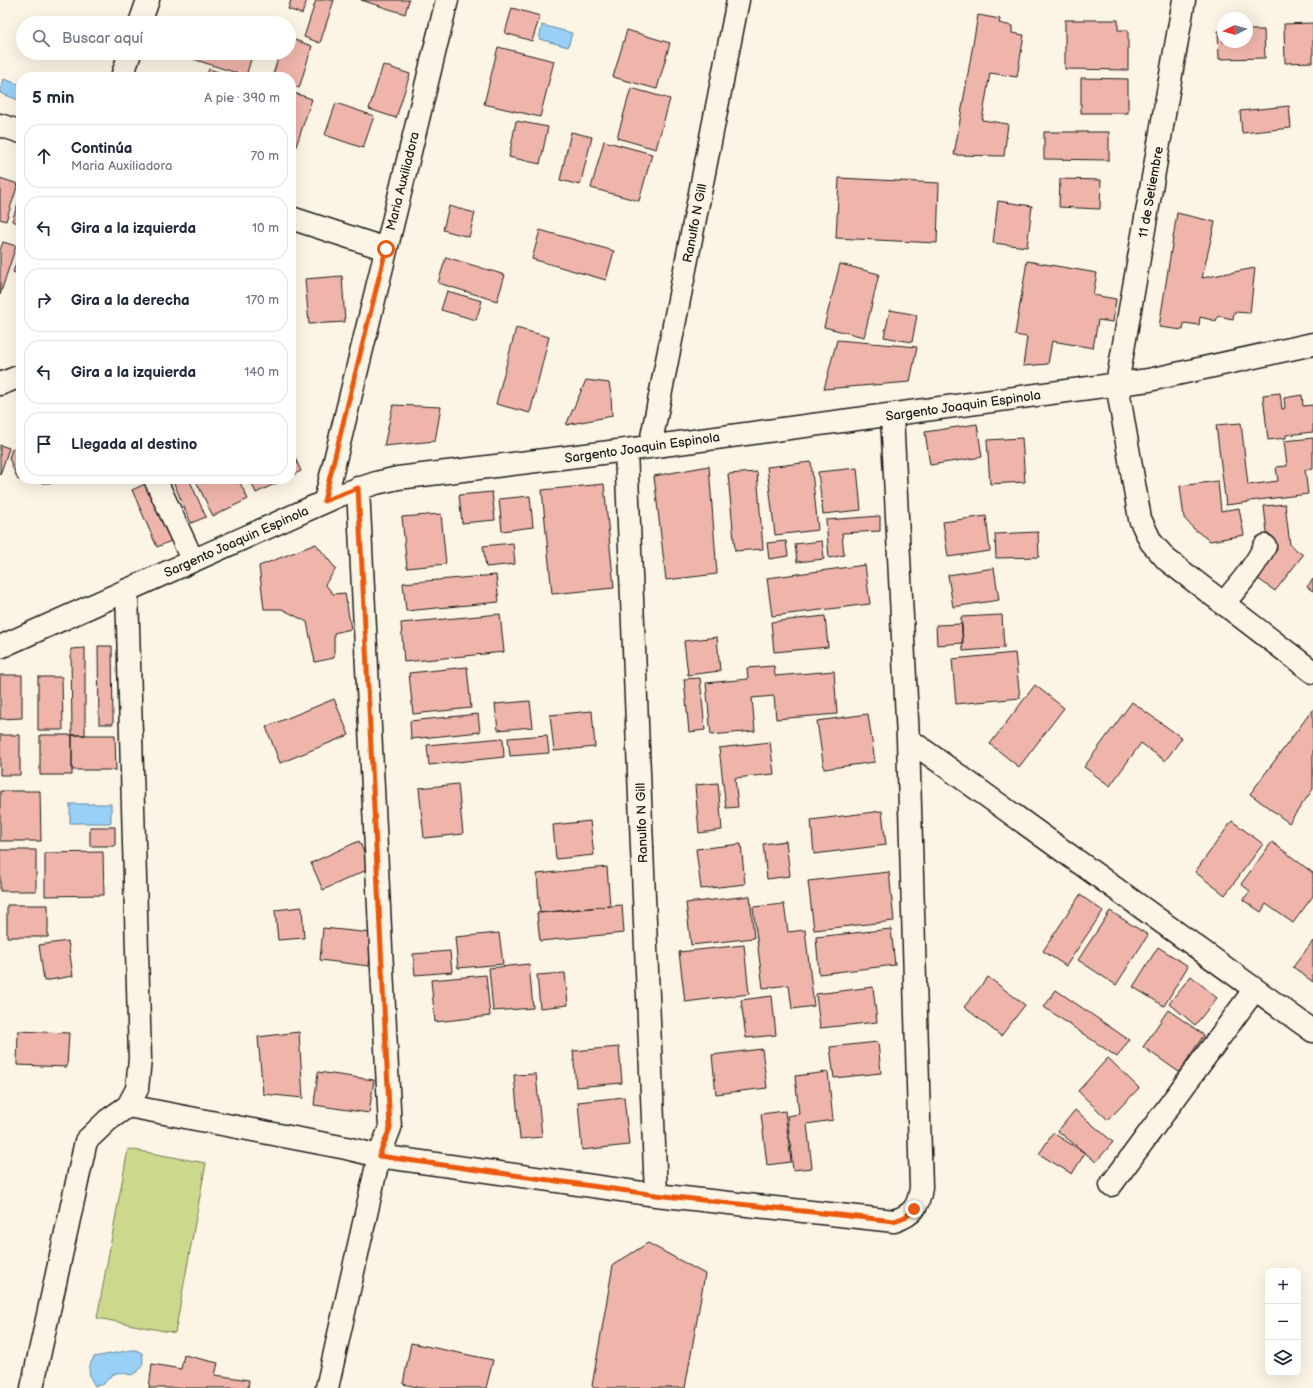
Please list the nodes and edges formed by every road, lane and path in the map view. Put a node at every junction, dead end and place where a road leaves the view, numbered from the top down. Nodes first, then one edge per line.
1 (148, 0) edge
2 (446, 0) edge
3 (738, 0) edge
4 (1184, 0) edge
5 (142, 16) edge
6 (128, 60) edge
7 (124, 72) edge
8 (0, 125) edge
9 (16, 130) edge
10 (296, 220) edge
11 (312, 225) junction
12 (296, 233) edge
13 (386, 249) junction
14 (1313, 344) edge
15 (16, 378) edge
16 (0, 384) edge
17 (1117, 384) junction
18 (892, 415) junction
19 (650, 447) junction
20 (626, 450) junction
21 (157, 484) edge
22 (358, 488) junction
23 (324, 501) junction
24 (1265, 546) dead end
25 (193, 561) junction
26 (127, 590) junction
27 (1224, 604) junction
28 (0, 647) edge
29 (1313, 672) edge
30 (908, 740) junction
31 (1255, 989) junction
32 (1313, 1031) edge
33 (128, 1106) junction
34 (379, 1156) junction
35 (1111, 1185) dead end
36 (656, 1195) junction
37 (32, 1388) edge
38 (327, 1388) edge

1 - 5 street
2 - 13 street, Maria Auxiliadora
3 - 19 street, Ranulfo N Gill
4 - 17 street, 11 de Setiembre
6 - 7 street
8 - 9 street
10 - 11 street
11 - 12 street
11 - 13 street
13 - 23 street, Maria Auxiliadora
14 - 17 street, Sargento Joaquin Espinola
15 - 16 street
17 - 18 street, Sargento Joaquin Espinola
17 - 27 street, 11 de Setiembre
18 - 19 street, Sargento Joaquin Espinola
18 - 30 street
19 - 20 street, Sargento Joaquin Espinola
20 - 22 street, Sargento Joaquin Espinola
20 - 36 street, Ranulfo N Gill
21 - 25 street
22 - 23 street, Sargento Joaquin Espinola
22 - 34 street
23 - 25 street, Sargento Joaquin Espinola
24 - 27 street
25 - 26 street, Sargento Joaquin Espinola
26 - 28 street, Sargento Joaquin Espinola
26 - 33 street
27 - 29 street, 11 de Setiembre
30 - 31 street
30 - 36 street
31 - 32 street
31 - 35 street
33 - 34 street
33 - 37 street
34 - 36 street
34 - 38 street

